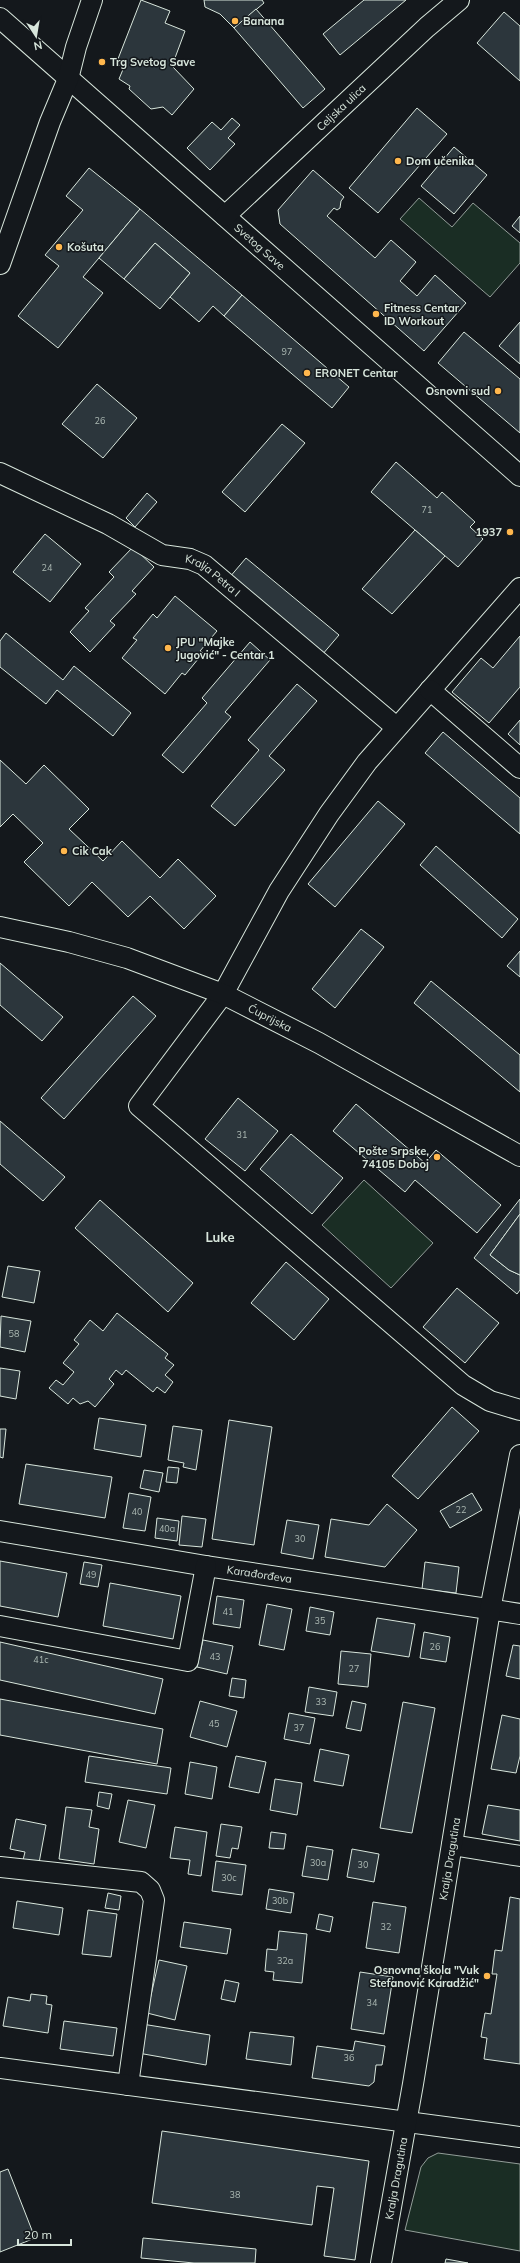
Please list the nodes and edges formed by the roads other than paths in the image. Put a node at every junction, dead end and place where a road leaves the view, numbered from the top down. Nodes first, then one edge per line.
1 (92, 0) edge
2 (459, 0) edge
3 (0, 18) edge
4 (68, 79) junction
5 (225, 216) junction
6 (0, 264) edge
7 (0, 473) edge
8 (520, 476) edge
9 (520, 588) edge
10 (430, 690) junction
11 (396, 727) junction
12 (520, 768) edge
13 (0, 927) edge
14 (223, 994) junction
15 (520, 1156) edge
16 (520, 1410) edge
17 (520, 1456) edge
18 (0, 1531) edge
19 (206, 1566) junction
20 (490, 1610) junction
21 (520, 1614) edge
22 (0, 1626) edge
23 (452, 1845) junction
24 (520, 1856) edge
25 (0, 1867) edge
26 (0, 2068) edge
27 (128, 2085) junction
28 (406, 2120) junction
29 (520, 2136) edge
30 (381, 2263) edge

1 - 4 street
2 - 5 street, Celjska ulica
3 - 4 street, Svetog Save
4 - 5 street, Svetog Save
4 - 6 street
5 - 8 street, Svetog Save
7 - 11 street, Kralja Petra I
9 - 10 street
10 - 11 street
10 - 12 street
11 - 14 street
13 - 14 street, Ćuprijska
14 - 15 street, Ćuprijska
14 - 16 street
17 - 20 street, Kralja Dragutina
18 - 19 street, Karađorđeva
19 - 20 street, Karađorđeva
19 - 22 street
20 - 21 street, Karađorđeva
20 - 23 street, Kralja Dragutina
23 - 24 street
23 - 28 street, Kralja Dragutina
25 - 27 street
26 - 27 street
27 - 28 street
28 - 29 street
28 - 30 street, Kralja Dragutina

